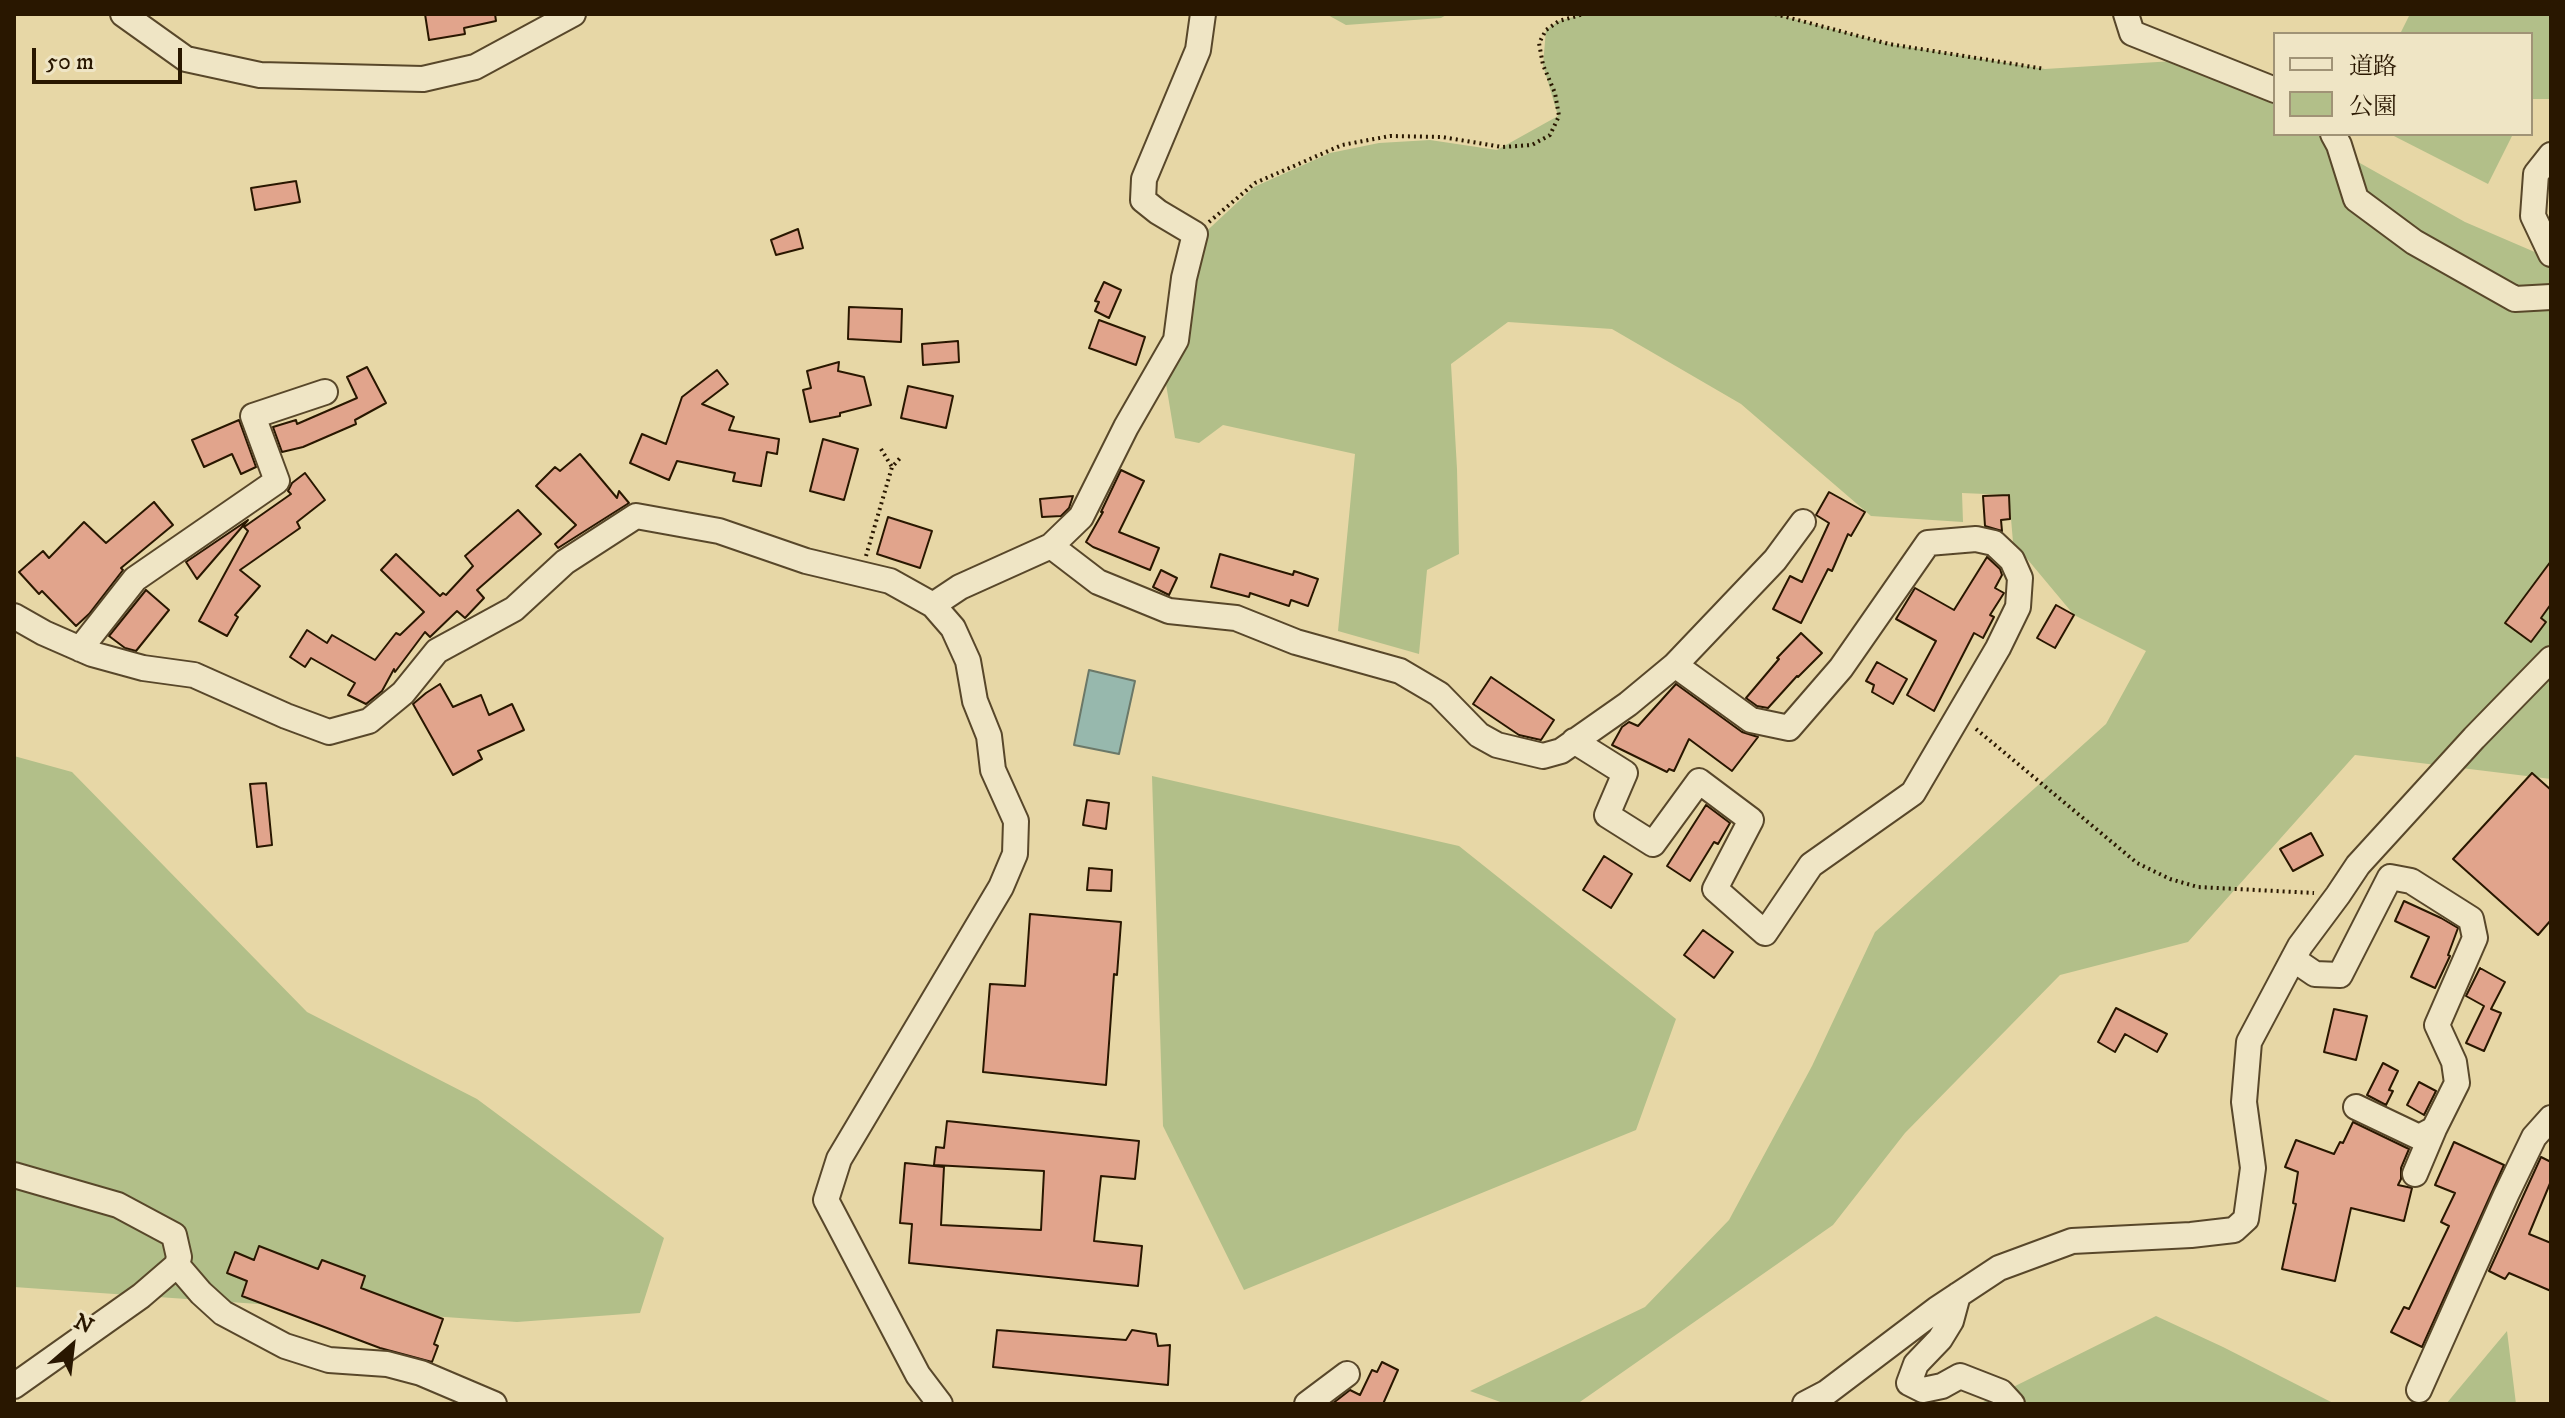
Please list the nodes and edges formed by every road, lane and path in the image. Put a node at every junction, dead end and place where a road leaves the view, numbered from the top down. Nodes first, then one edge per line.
1 (123, 14) edge
2 (573, 14) edge
3 (1203, 14) edge
4 (1584, 14) edge
5 (1775, 14) edge
6 (2126, 14) edge
7 (2045, 69) dead end
8 (2273, 89) edge
9 (2334, 136) edge
10 (2551, 155) edge
11 (1195, 234) junction
12 (2551, 254) edge
13 (2551, 297) edge
14 (325, 392) dead end
15 (881, 449) dead end
16 (902, 456) dead end
17 (892, 467) junction
18 (1803, 522) dead end
19 (1051, 546) junction
20 (861, 574) junction
21 (933, 605) junction
22 (14, 616) edge
23 (80, 649) junction
24 (2551, 659) edge
25 (1675, 665) junction
26 (1959, 715) junction
27 (1574, 741) junction
28 (2338, 895) junction
29 (2293, 959) junction
30 (2356, 1107) dead end
31 (2551, 1118) edge
32 (2434, 1129) junction
33 (2415, 1174) dead end
34 (14, 1175) edge
35 (177, 1265) junction
36 (1958, 1295) junction
37 (1347, 1374) dead end
38 (14, 1386) edge
39 (2419, 1390) dead end
40 (494, 1404) edge
41 (940, 1404) edge
42 (1307, 1404) edge
43 (1805, 1404) edge
44 (2012, 1404) edge

1 - 2 street
3 - 11 street
4 - 11 path
5 - 7 path
6 - 8 street
9 - 13 street
10 - 12 street
11 - 19 street
14 - 23 street
15 - 17 path
16 - 17 path
17 - 20 path
18 - 25 street
19 - 21 street
19 - 27 street
20 - 21 street
20 - 23 street
21 - 41 street
22 - 23 street
24 - 28 street
25 - 26 street
25 - 27 street
26 - 27 street
26 - 28 path
28 - 29 street
29 - 32 street
29 - 36 street
30 - 32 street
31 - 39 street
32 - 33 street
34 - 35 street
35 - 38 street
35 - 40 street
36 - 43 street
36 - 44 street
37 - 42 street

